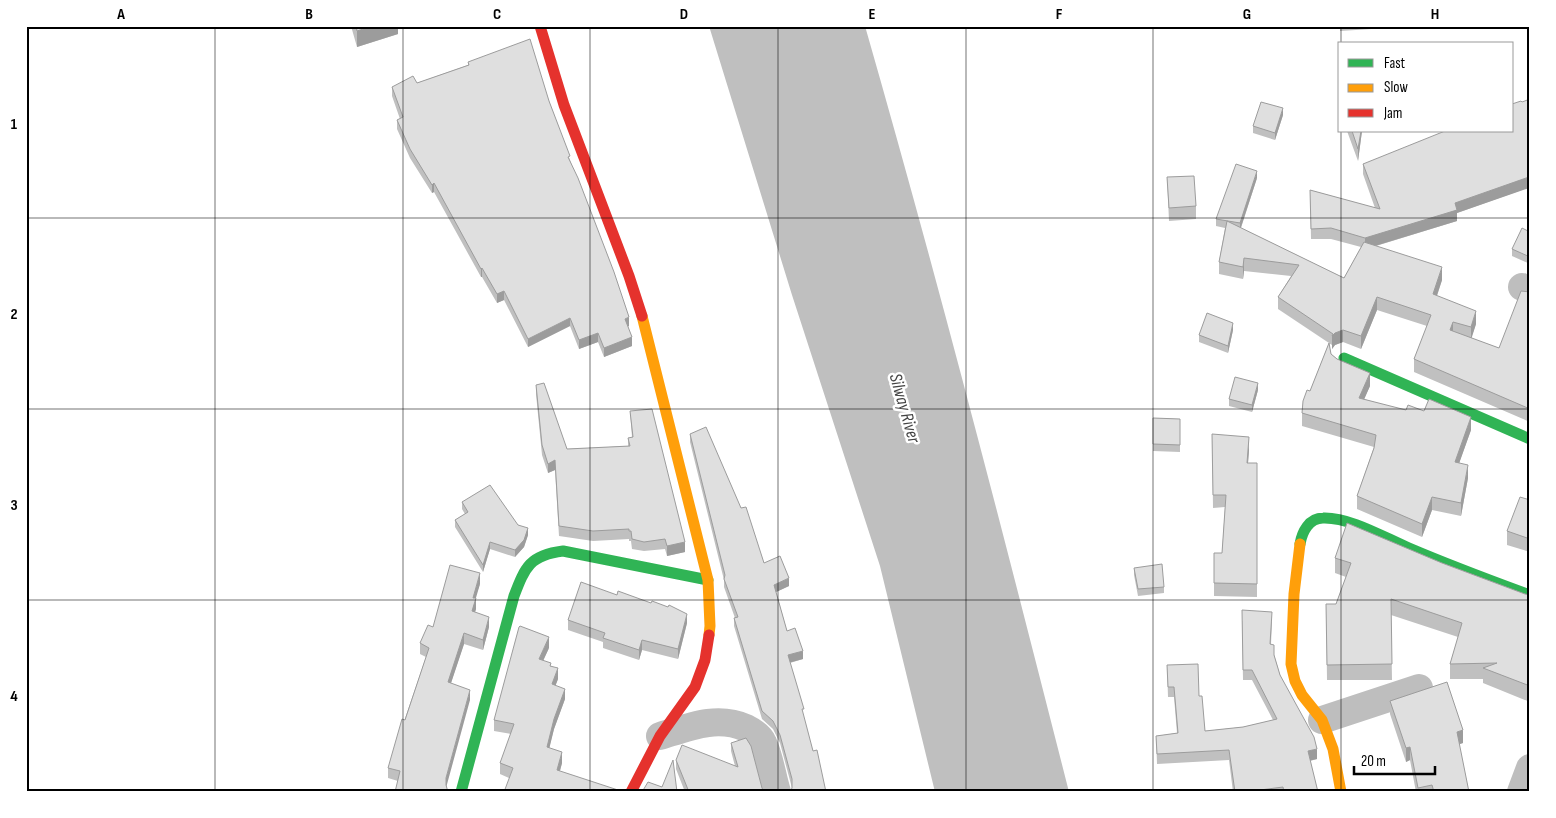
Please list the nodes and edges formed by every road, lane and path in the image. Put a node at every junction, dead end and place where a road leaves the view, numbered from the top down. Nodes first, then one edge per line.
1 (540, 26) edge
2 (1344, 358) dead end
3 (1530, 439) edge
4 (708, 580) junction
5 (1530, 595) edge
6 (1419, 688) dead end
7 (1322, 720) junction
8 (660, 736) junction
9 (1530, 768) edge
10 (461, 792) edge
11 (631, 792) edge
12 (777, 792) edge
13 (1342, 792) edge
14 (1521, 792) edge

1 - 4 street
2 - 3 street
4 - 8 street
4 - 10 street
5 - 7 street
6 - 7 street
7 - 13 street
8 - 11 street
8 - 12 street
9 - 14 street

